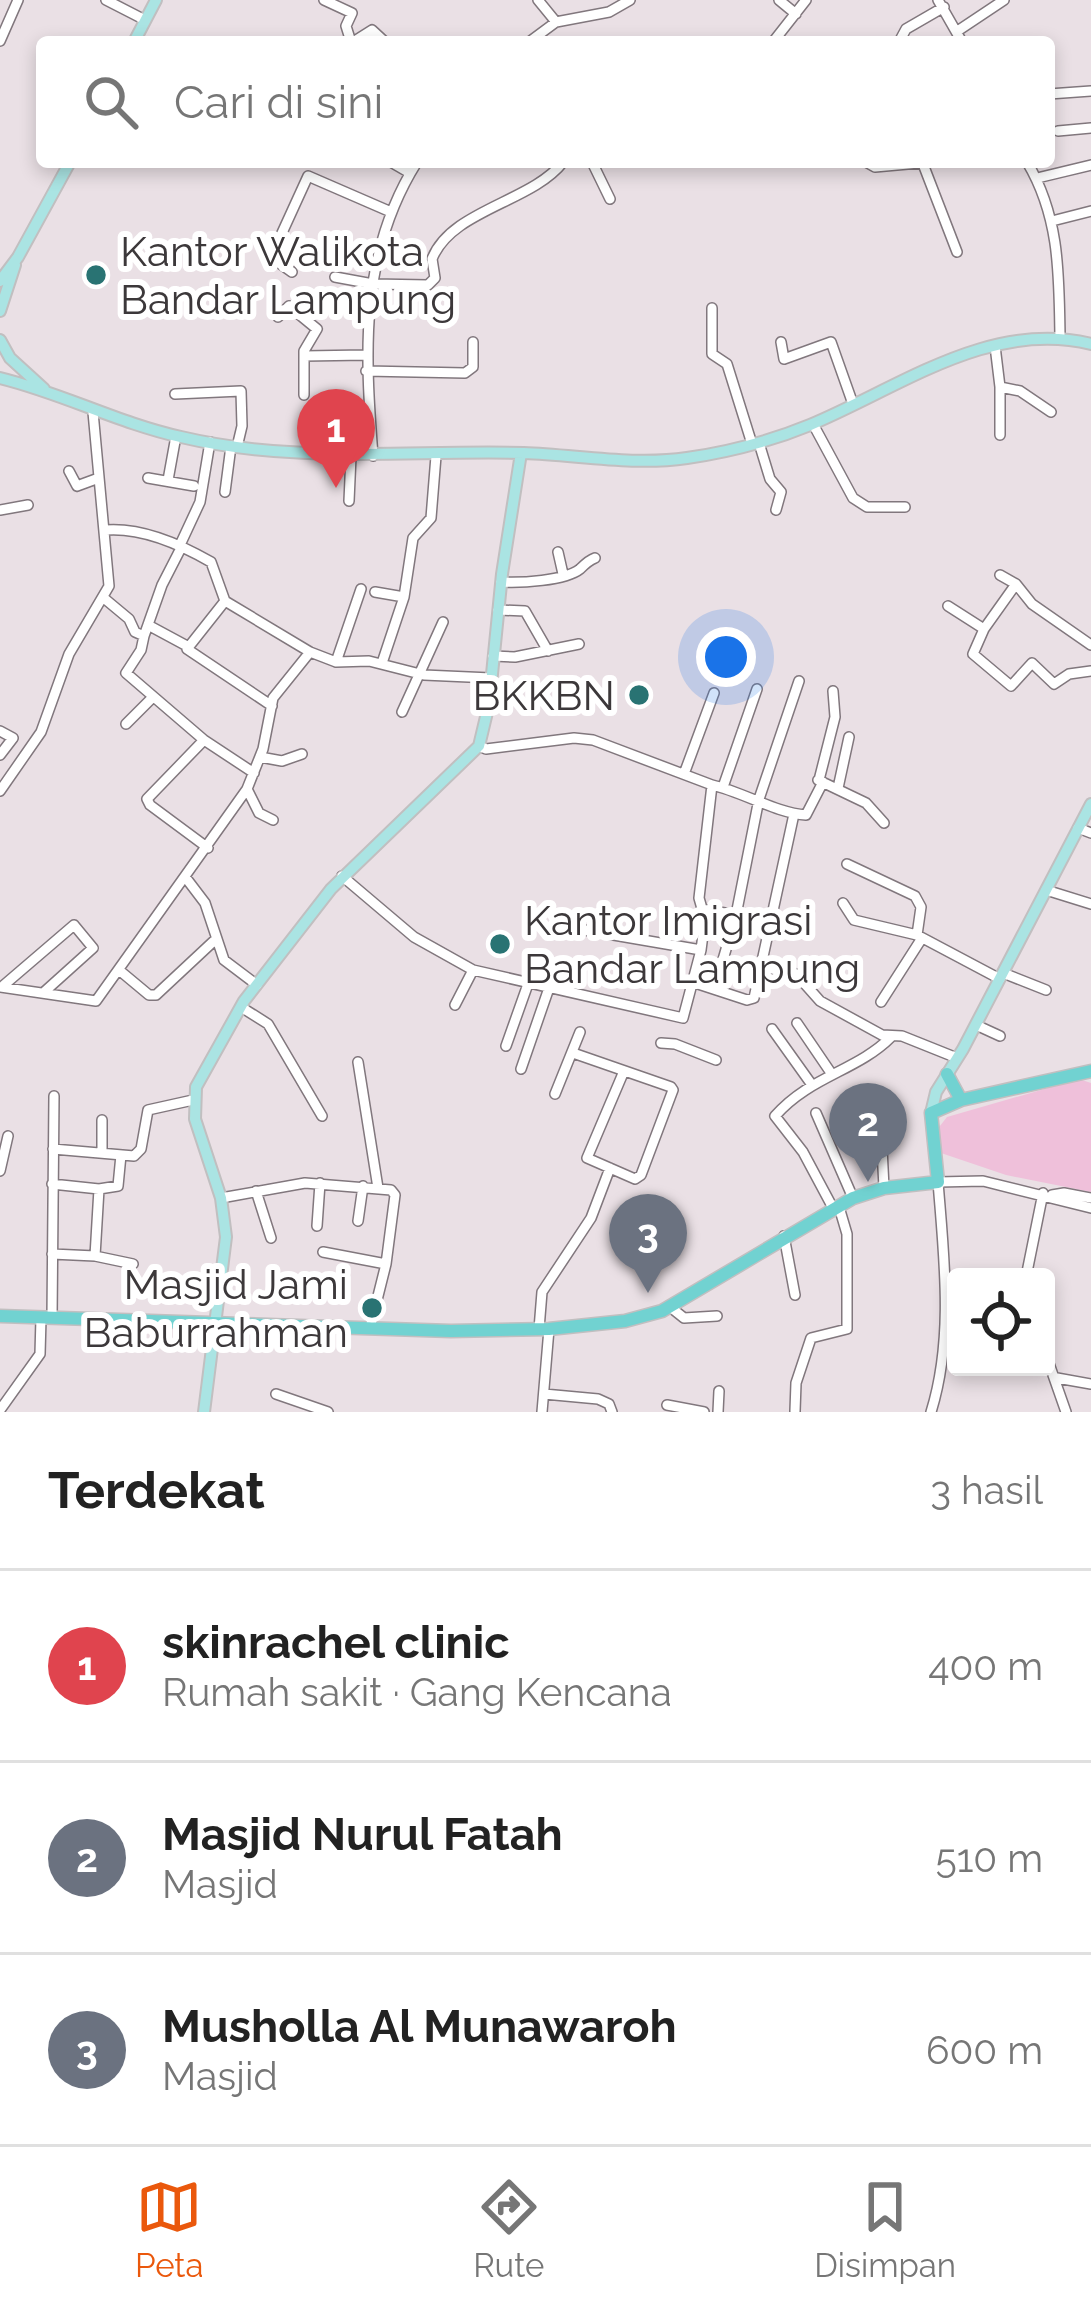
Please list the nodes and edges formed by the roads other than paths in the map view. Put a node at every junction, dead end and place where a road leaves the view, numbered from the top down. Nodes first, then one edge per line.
1 (18, 0) edge
2 (106, 0) edge
3 (156, 0) edge
4 (324, 0) edge
5 (538, 0) edge
6 (630, 0) edge
7 (779, 0) edge
8 (806, 0) edge
9 (998, 1) edge
10 (941, 3) edge
11 (796, 14) junction
12 (146, 20) junction
13 (556, 22) junction
14 (137, 36) edge
15 (348, 36) edge
16 (537, 36) edge
17 (778, 36) edge
18 (902, 36) edge
19 (960, 36) edge
20 (0, 41) edge
21 (1091, 91) edge
22 (1055, 94) edge
23 (1091, 128) edge
24 (1058, 131) dead end
25 (1091, 165) edge
26 (67, 168) edge
27 (401, 168) edge
28 (413, 168) edge
29 (557, 168) edge
30 (595, 168) edge
31 (928, 168) edge
32 (1031, 168) edge
33 (410, 173) junction
34 (1037, 178) junction
35 (610, 199) dead end
36 (1091, 211) edge
37 (391, 212) junction
38 (1052, 220) junction
39 (957, 252) dead end
40 (18, 256) junction
41 (292, 272) dead end
42 (334, 277) dead end
43 (0, 281) edge
44 (373, 284) junction
45 (712, 308) dead end
46 (0, 311) edge
47 (278, 317) dead end
48 (1060, 338) junction
49 (0, 340) edge
50 (472, 342) dead end
51 (781, 342) dead end
52 (1091, 344) edge
53 (995, 346) junction
54 (365, 355) junction
55 (304, 356) junction
56 (366, 370) junction
57 (0, 378) edge
58 (1000, 387) junction
59 (46, 392) junction
60 (175, 394) dead end
61 (304, 395) dead end
62 (853, 404) junction
63 (93, 412) junction
64 (1051, 412) dead end
65 (813, 424) junction
66 (1000, 435) dead end
67 (176, 436) junction
68 (210, 442) junction
69 (756, 443) junction
70 (234, 447) junction
71 (521, 453) junction
72 (351, 456) junction
73 (373, 456) junction
74 (436, 456) junction
75 (69, 471) dead end
76 (148, 478) dead end
77 (96, 479) junction
78 (169, 480) junction
79 (194, 486) dead end
80 (225, 492) dead end
81 (349, 501) dead end
82 (28, 505) dead end
83 (905, 506) dead end
84 (0, 510) edge
85 (776, 510) dead end
86 (105, 530) junction
87 (181, 546) junction
88 (558, 552) dead end
89 (595, 558) dead end
90 (563, 574) junction
91 (1000, 575) dead end
92 (501, 582) junction
93 (1016, 584) junction
94 (361, 589) dead end
95 (375, 592) dead end
96 (404, 597) junction
97 (104, 599) junction
98 (225, 601) junction
99 (949, 606) dead end
100 (498, 610) junction
101 (443, 622) dead end
102 (984, 629) junction
103 (146, 631) junction
104 (418, 644) dead end
105 (578, 644) dead end
106 (1091, 645) edge
107 (187, 646) junction
108 (429, 650) junction
109 (548, 651) junction
110 (310, 652) junction
111 (493, 656) junction
112 (336, 662) junction
113 (382, 664) junction
114 (1091, 671) edge
115 (418, 674) junction
116 (491, 678) junction
117 (799, 681) dead end
118 (758, 689) dead end
119 (833, 691) dead end
120 (714, 693) dead end
121 (152, 698) junction
122 (272, 706) junction
123 (402, 712) dead end
124 (126, 724) dead end
125 (0, 731) edge
126 (849, 737) dead end
127 (13, 738) junction
128 (204, 740) junction
129 (479, 746) junction
130 (29, 749) junction
131 (302, 754) dead end
132 (0, 755) edge
133 (260, 757) junction
134 (254, 773) junction
135 (684, 774) junction
136 (818, 780) junction
137 (717, 786) junction
138 (838, 788) junction
139 (0, 790) edge
140 (247, 790) junction
141 (760, 799) junction
142 (1091, 804) edge
143 (794, 814) junction
144 (273, 820) dead end
145 (884, 823) dead end
146 (1085, 830) edge
147 (208, 848) junction
148 (847, 864) dead end
149 (342, 876) junction
150 (186, 878) junction
151 (1046, 890) junction
152 (843, 903) dead end
153 (1091, 904) edge
154 (702, 909) junction
155 (736, 915) junction
156 (567, 927) dead end
157 (920, 936) junction
158 (217, 939) junction
159 (701, 950) junction
160 (762, 967) junction
161 (118, 970) junction
162 (473, 970) junction
163 (1001, 976) junction
164 (695, 982) junction
165 (528, 983) junction
166 (256, 985) junction
167 (2, 986) edge
168 (716, 987) junction
169 (549, 988) junction
170 (1046, 990) dead end
171 (43, 993) junction
172 (881, 1002) dead end
173 (455, 1005) dead end
174 (241, 1006) junction
175 (680, 1018) junction
176 (797, 1022) dead end
177 (976, 1025) junction
178 (772, 1029) dead end
179 (580, 1032) dead end
180 (1000, 1036) dead end
181 (891, 1037) junction
182 (661, 1043) dead end
183 (675, 1044) junction
184 (506, 1046) dead end
185 (573, 1053) junction
186 (957, 1058) junction
187 (716, 1060) dead end
188 (358, 1063) dead end
189 (520, 1069) dead end
190 (624, 1071) junction
191 (1091, 1071) edge
192 (831, 1073) junction
193 (947, 1074) junction
194 (812, 1085) junction
195 (555, 1094) dead end
196 (54, 1096) dead end
197 (193, 1100) junction
198 (961, 1100) junction
199 (816, 1113) dead end
200 (931, 1113) junction
201 (322, 1116) dead end
202 (102, 1120) dead end
203 (8, 1136) dead end
204 (881, 1148) dead end
205 (53, 1149) junction
206 (102, 1153) junction
207 (121, 1155) junction
208 (610, 1168) junction
209 (0, 1171) edge
210 (938, 1182) junction
211 (320, 1183) junction
212 (52, 1184) junction
213 (363, 1186) junction
214 (378, 1188) junction
215 (884, 1188) junction
216 (99, 1189) junction
217 (256, 1190) junction
218 (1048, 1194) junction
219 (221, 1198) junction
220 (853, 1198) junction
221 (1091, 1198) edge
222 (1091, 1208) edge
223 (836, 1209) junction
224 (358, 1221) dead end
225 (317, 1226) dead end
226 (784, 1236) junction
227 (271, 1238) dead end
228 (323, 1252) dead end
229 (52, 1254) junction
230 (95, 1256) junction
231 (133, 1264) dead end
232 (386, 1264) junction
233 (1028, 1268) edge
234 (795, 1295) dead end
235 (669, 1306) junction
236 (0, 1316) edge
237 (717, 1316) dead end
238 (46, 1318) junction
239 (218, 1325) junction
240 (370, 1328) junction
241 (544, 1329) junction
242 (1055, 1374) edge
243 (1057, 1378) junction
244 (1091, 1384) edge
245 (718, 1390) dead end
246 (685, 1393) dead end
247 (276, 1394) dead end
248 (544, 1394) junction
249 (668, 1405) dead end
250 (685, 1408) junction
251 (0, 1410) edge
252 (795, 1411) edge
253 (204, 1412) edge
254 (328, 1412) edge
255 (542, 1412) edge
256 (612, 1412) edge
257 (704, 1412) edge
258 (718, 1412) edge
259 (931, 1412) edge
260 (1066, 1412) edge

1 - 20 street
2 - 12 street
3 - 12 main road
4 - 15 street
5 - 13 street
6 - 13 street
7 - 11 street
8 - 11 street
9 - 19 street
10 - 18 street
10 - 19 street
11 - 17 street
12 - 14 main road
13 - 16 street
21 - 22 street
23 - 24 street
25 - 34 street
26 - 40 main road
27 - 33 street
28 - 33 street
29 - 44 street
30 - 35 street
31 - 39 street
32 - 34 street
33 - 37 street
34 - 38 street
36 - 38 street
37 - 41 street
37 - 44 street
38 - 48 street
40 - 43 main road
40 - 46 main road
42 - 44 street
44 - 54 street
45 - 69 street
47 - 55 street
48 - 52 main road
48 - 53 main road
49 - 59 main road
50 - 56 street
51 - 62 street
53 - 58 street
53 - 62 main road
54 - 55 street
54 - 56 street
55 - 61 street
56 - 73 street
57 - 59 main road
58 - 64 street
58 - 66 street
59 - 63 main road
60 - 70 street
62 - 65 main road
63 - 67 main road
63 - 77 street
65 - 69 main road
65 - 83 street
67 - 68 main road
67 - 78 street
68 - 70 main road
68 - 87 street
69 - 71 main road
69 - 85 street
70 - 72 main road
70 - 80 street
71 - 74 main road
71 - 92 main road
72 - 73 main road
72 - 81 street
73 - 74 main road
74 - 96 street
75 - 77 street
76 - 78 street
77 - 86 street
78 - 79 street
82 - 84 street
86 - 87 street
86 - 97 street
87 - 98 street
87 - 103 street
88 - 90 street
89 - 90 street
90 - 92 street
91 - 93 street
92 - 100 main road
93 - 102 street
93 - 106 street
94 - 112 street
95 - 96 street
96 - 113 street
97 - 103 street
97 - 130 street
98 - 107 street
98 - 110 street
99 - 102 street
100 - 109 street
100 - 111 main road
101 - 108 street
102 - 114 street
103 - 107 street
103 - 121 street
104 - 108 street
105 - 109 street
107 - 122 street
108 - 115 street
109 - 111 street
110 - 112 street
110 - 122 street
111 - 116 main road
112 - 113 street
113 - 115 street
115 - 116 street
115 - 123 street
116 - 129 main road
117 - 141 street
118 - 137 street
119 - 136 street
120 - 135 street
121 - 124 street
121 - 128 street
122 - 133 street
125 - 127 street
126 - 138 street
127 - 130 street
127 - 132 street
128 - 134 street
128 - 147 street
129 - 135 street
129 - 149 main road
130 - 139 street
131 - 133 street
133 - 134 street
134 - 140 street
135 - 137 street
136 - 138 street
136 - 143 street
137 - 141 street
137 - 154 street
138 - 145 street
140 - 144 street
140 - 147 street
141 - 143 street
141 - 155 street
142 - 146 main road
143 - 160 street
146 - 151 main road
147 - 150 street
148 - 157 street
149 - 162 street
149 - 166 main road
150 - 158 street
150 - 161 street
151 - 153 street
151 - 163 main road
152 - 157 street
154 - 155 street
154 - 159 street
155 - 168 street
156 - 159 street
157 - 163 street
157 - 172 street
158 - 161 street
158 - 166 street
159 - 164 street
160 - 168 street
160 - 181 street
161 - 171 street
162 - 165 street
162 - 173 street
163 - 170 street
163 - 177 main road
164 - 168 street
164 - 175 street
165 - 169 street
165 - 184 street
166 - 174 main road
167 - 171 street
167 - 171 street
169 - 175 street
169 - 189 street
174 - 197 main road
174 - 201 street
175 - 183 street
176 - 192 street
177 - 180 street
177 - 186 main road
178 - 194 street
179 - 185 street
181 - 186 street
181 - 192 street
182 - 183 street
183 - 187 street
185 - 190 street
185 - 195 street
186 - 193 main road
188 - 214 street
190 - 208 street
190 - 208 street
191 - 198 highway
192 - 194 street
193 - 198 highway
193 - 200 main road
194 - 223 street
196 - 205 street
197 - 207 street
197 - 219 main road
198 - 200 highway
199 - 220 street
200 - 210 highway
202 - 206 street
203 - 209 street
204 - 215 street
205 - 206 street
205 - 212 street
206 - 207 street
207 - 216 street
208 - 241 street
210 - 215 highway
210 - 218 street
210 - 259 street
211 - 213 street
211 - 217 street
211 - 225 street
212 - 216 street
212 - 229 street
213 - 214 street
213 - 224 street
214 - 232 street
215 - 220 highway
216 - 230 street
217 - 219 street
217 - 227 street
218 - 221 street
218 - 222 street
218 - 233 street
219 - 239 main road
220 - 223 highway
223 - 226 highway
223 - 252 street
226 - 234 street
226 - 235 highway
228 - 232 street
229 - 230 street
229 - 238 street
230 - 231 street
232 - 240 street
235 - 237 street
235 - 241 highway
236 - 238 highway
238 - 239 highway
238 - 251 street
239 - 240 highway
239 - 253 main road
240 - 241 highway
241 - 248 street
242 - 243 street
243 - 244 street
243 - 260 street
245 - 258 street
246 - 250 street
247 - 254 street
248 - 255 street
248 - 256 street
249 - 250 street
250 - 257 street

